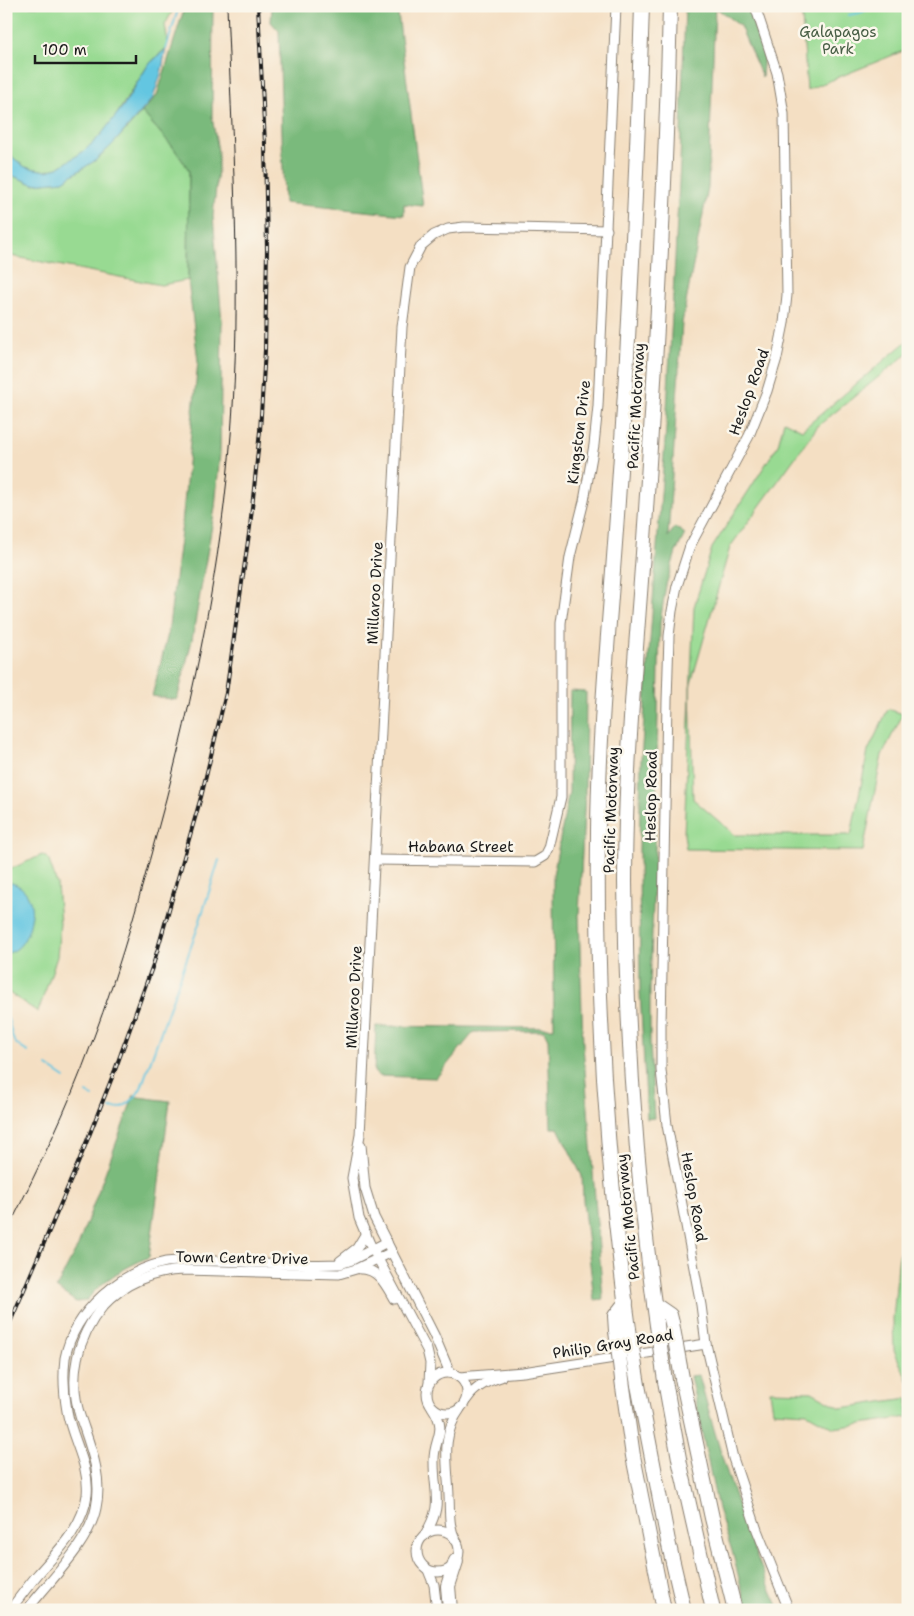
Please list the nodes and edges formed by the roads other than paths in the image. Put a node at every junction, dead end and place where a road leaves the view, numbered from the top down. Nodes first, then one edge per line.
1 (616, 6) edge
2 (754, 6) edge
3 (642, 8) edge
4 (670, 12) edge
5 (607, 230) junction
6 (545, 856) joint
7 (375, 860) junction
8 (360, 1135) junction
9 (366, 1233) junction
10 (387, 1242) junction
11 (373, 1248) junction
12 (392, 1252) junction
13 (378, 1258) junction
14 (276, 1263) junction
15 (336, 1265) junction
16 (356, 1269) junction
17 (301, 1272) junction
18 (654, 1304) junction
19 (410, 1317) junction
20 (623, 1330) junction
21 (706, 1344) junction
22 (523, 1372) junction
23 (455, 1375) junction
24 (429, 1383) junction
25 (466, 1399) junction
26 (432, 1407) junction
27 (460, 1409) junction
28 (424, 1536) junction
29 (456, 1541) junction
30 (456, 1561) junction
31 (428, 1570) junction
32 (656, 1575) junction
33 (10, 1610) edge
34 (27, 1610) edge
35 (437, 1610) edge
36 (450, 1610) edge
37 (654, 1610) edge
38 (664, 1610) edge
39 (684, 1610) edge
40 (713, 1610) edge
41 (735, 1610) edge
42 (791, 1610) edge

1 - 5 street, Kingston Drive
2 - 21 street, Heslop Road
3 - 20 highway, Pacific Motorway
4 - 18 highway, Pacific Motorway
5 - 6 street, Kingston Drive
5 - 7 street, Millaroo Drive
6 - 7 street, Habana Street
7 - 8 street, Millaroo Drive
8 - 9 street, Millaroo Drive
8 - 10 street, Millaroo Drive
9 - 11 street, Millaroo Drive
9 - 15 street
10 - 11 street, Town Centre Drive
10 - 12 street, Millaroo Drive
11 - 13 street, Millaroo Drive
11 - 15 street, Town Centre Drive
12 - 13 street, Town Centre Drive
12 - 23 street, Millaroo Drive
13 - 16 street, Town Centre Drive
13 - 19 street, Millaroo Drive
14 - 15 street, Town Centre Drive
14 - 17 street
14 - 33 street, Town Centre Drive
16 - 17 street, Town Centre Drive
16 - 19 street
17 - 34 street, Town Centre Drive
18 - 40 highway, Pacific Motorway, bridge
18 - 41 highway, bridge
19 - 24 street, Millaroo Drive
20 - 32 highway, bridge
20 - 39 highway, Pacific Motorway, bridge
21 - 22 street, Philip Gray Road
21 - 42 street, Heslop Road
22 - 23 street, Philip Gray Road
22 - 25 street, Philip Gray Road
23 - 24 street
23 - 25 street
24 - 26 street
25 - 27 street
26 - 27 street
26 - 28 street
27 - 29 street
28 - 29 street
28 - 31 street
29 - 30 street
30 - 31 street
30 - 36 highway
31 - 35 street
32 - 37 highway
32 - 38 highway

